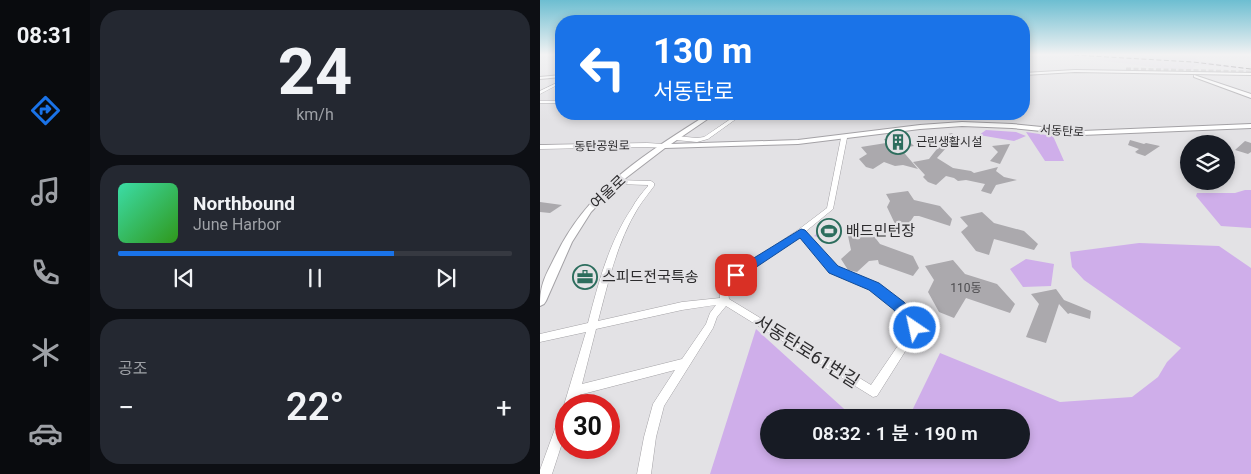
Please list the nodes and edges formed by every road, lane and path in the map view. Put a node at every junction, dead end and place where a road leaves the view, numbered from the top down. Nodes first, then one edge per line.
1 (1190, 77) edge
2 (1198, 77) edge
3 (1204, 77) edge
4 (1212, 82) junction
5 (555, 85) edge
6 (540, 93) edge
7 (1251, 96) edge
8 (540, 102) edge
9 (555, 102) edge
10 (703, 120) edge
11 (732, 120) edge
12 (1251, 126) edge
13 (676, 138) junction
14 (844, 138) junction
15 (664, 146) junction
16 (540, 147) edge
17 (616, 182) junction
18 (801, 232) junction
19 (540, 301) edge
20 (725, 301) junction
21 (592, 326) junction
22 (540, 338) edge
23 (685, 363) junction
24 (575, 391) junction
25 (574, 394) edge
26 (555, 446) edge
27 (545, 474) edge
28 (644, 474) edge

1 - 4 street
2 - 4 street
3 - 4 street
4 - 7 street
5 - 6 street
8 - 9 street
10 - 13 street, 여울로
11 - 13 street
12 - 14 street, 서동탄로
13 - 15 street, 여울로
14 - 15 street, 서동탄로
14 - 18 street
15 - 16 street, 동탄공원로
15 - 17 street, 여울로
17 - 19 street, 여울로
17 - 21 street
18 - 20 street
18 - 20 street, 서동탄로61번길
20 - 21 street
20 - 23 street
21 - 22 street
21 - 24 street
23 - 24 street
23 - 28 street
24 - 25 street
26 - 27 street

